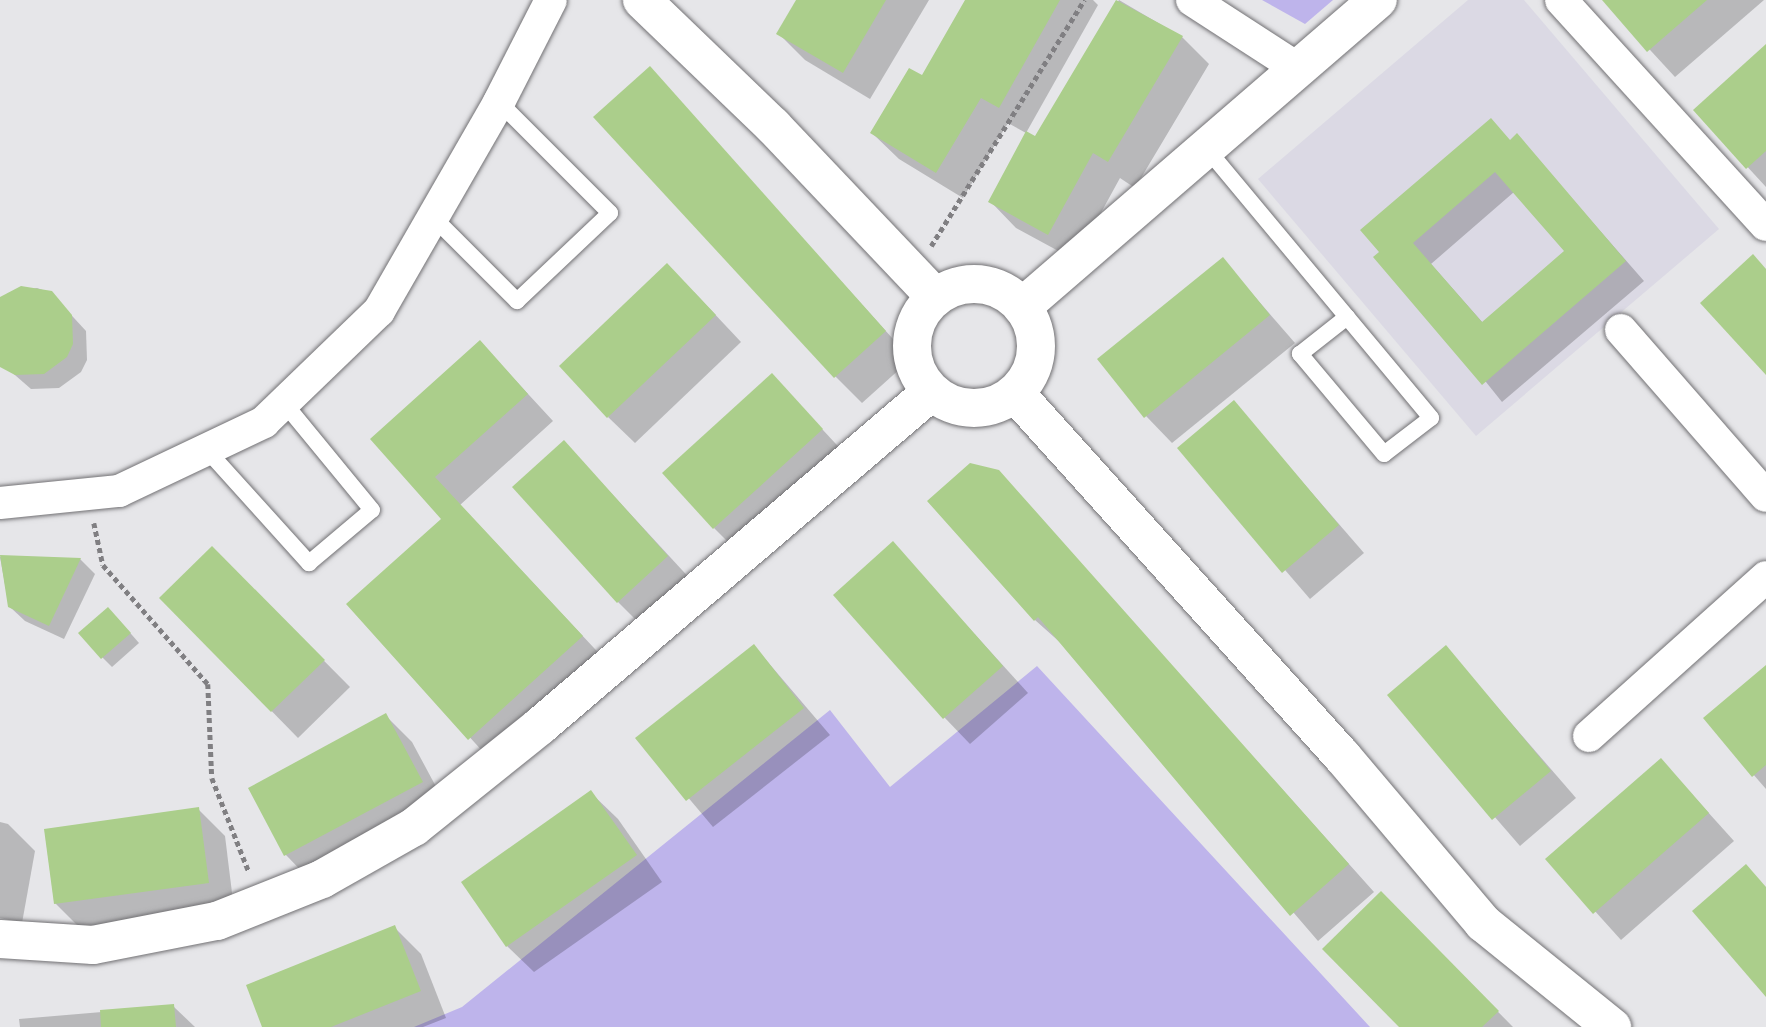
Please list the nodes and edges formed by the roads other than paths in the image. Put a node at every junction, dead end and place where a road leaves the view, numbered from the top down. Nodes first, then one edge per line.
1 (551, 0) edge
2 (642, 0) edge
3 (1192, 0) edge
4 (1378, 0) edge
5 (1561, 0) edge
6 (1297, 68) junction
7 (499, 102) junction
8 (1207, 149) junction
9 (433, 217) junction
10 (1766, 225) edge
11 (925, 285) junction
12 (1023, 307) junction
13 (1347, 317) junction
14 (1621, 330) dead end
15 (931, 392) junction
16 (1015, 393) junction
17 (284, 403) junction
18 (206, 449) junction
19 (1766, 496) edge
20 (0, 503) edge
21 (1766, 577) edge
22 (1589, 736) dead end
23 (0, 939) edge
24 (1612, 1027) edge

1 - 7 street
2 - 11 street
3 - 6 street
4 - 6 street
5 - 10 street
6 - 8 street
7 - 9 street
7 - 9 lane
8 - 12 street
8 - 13 lane
9 - 17 street
11 - 12 street
11 - 15 street
12 - 16 street
13 - 13 lane
14 - 19 street
15 - 16 street
15 - 23 street
16 - 24 street
17 - 18 street
17 - 18 lane
18 - 20 street
21 - 22 street

